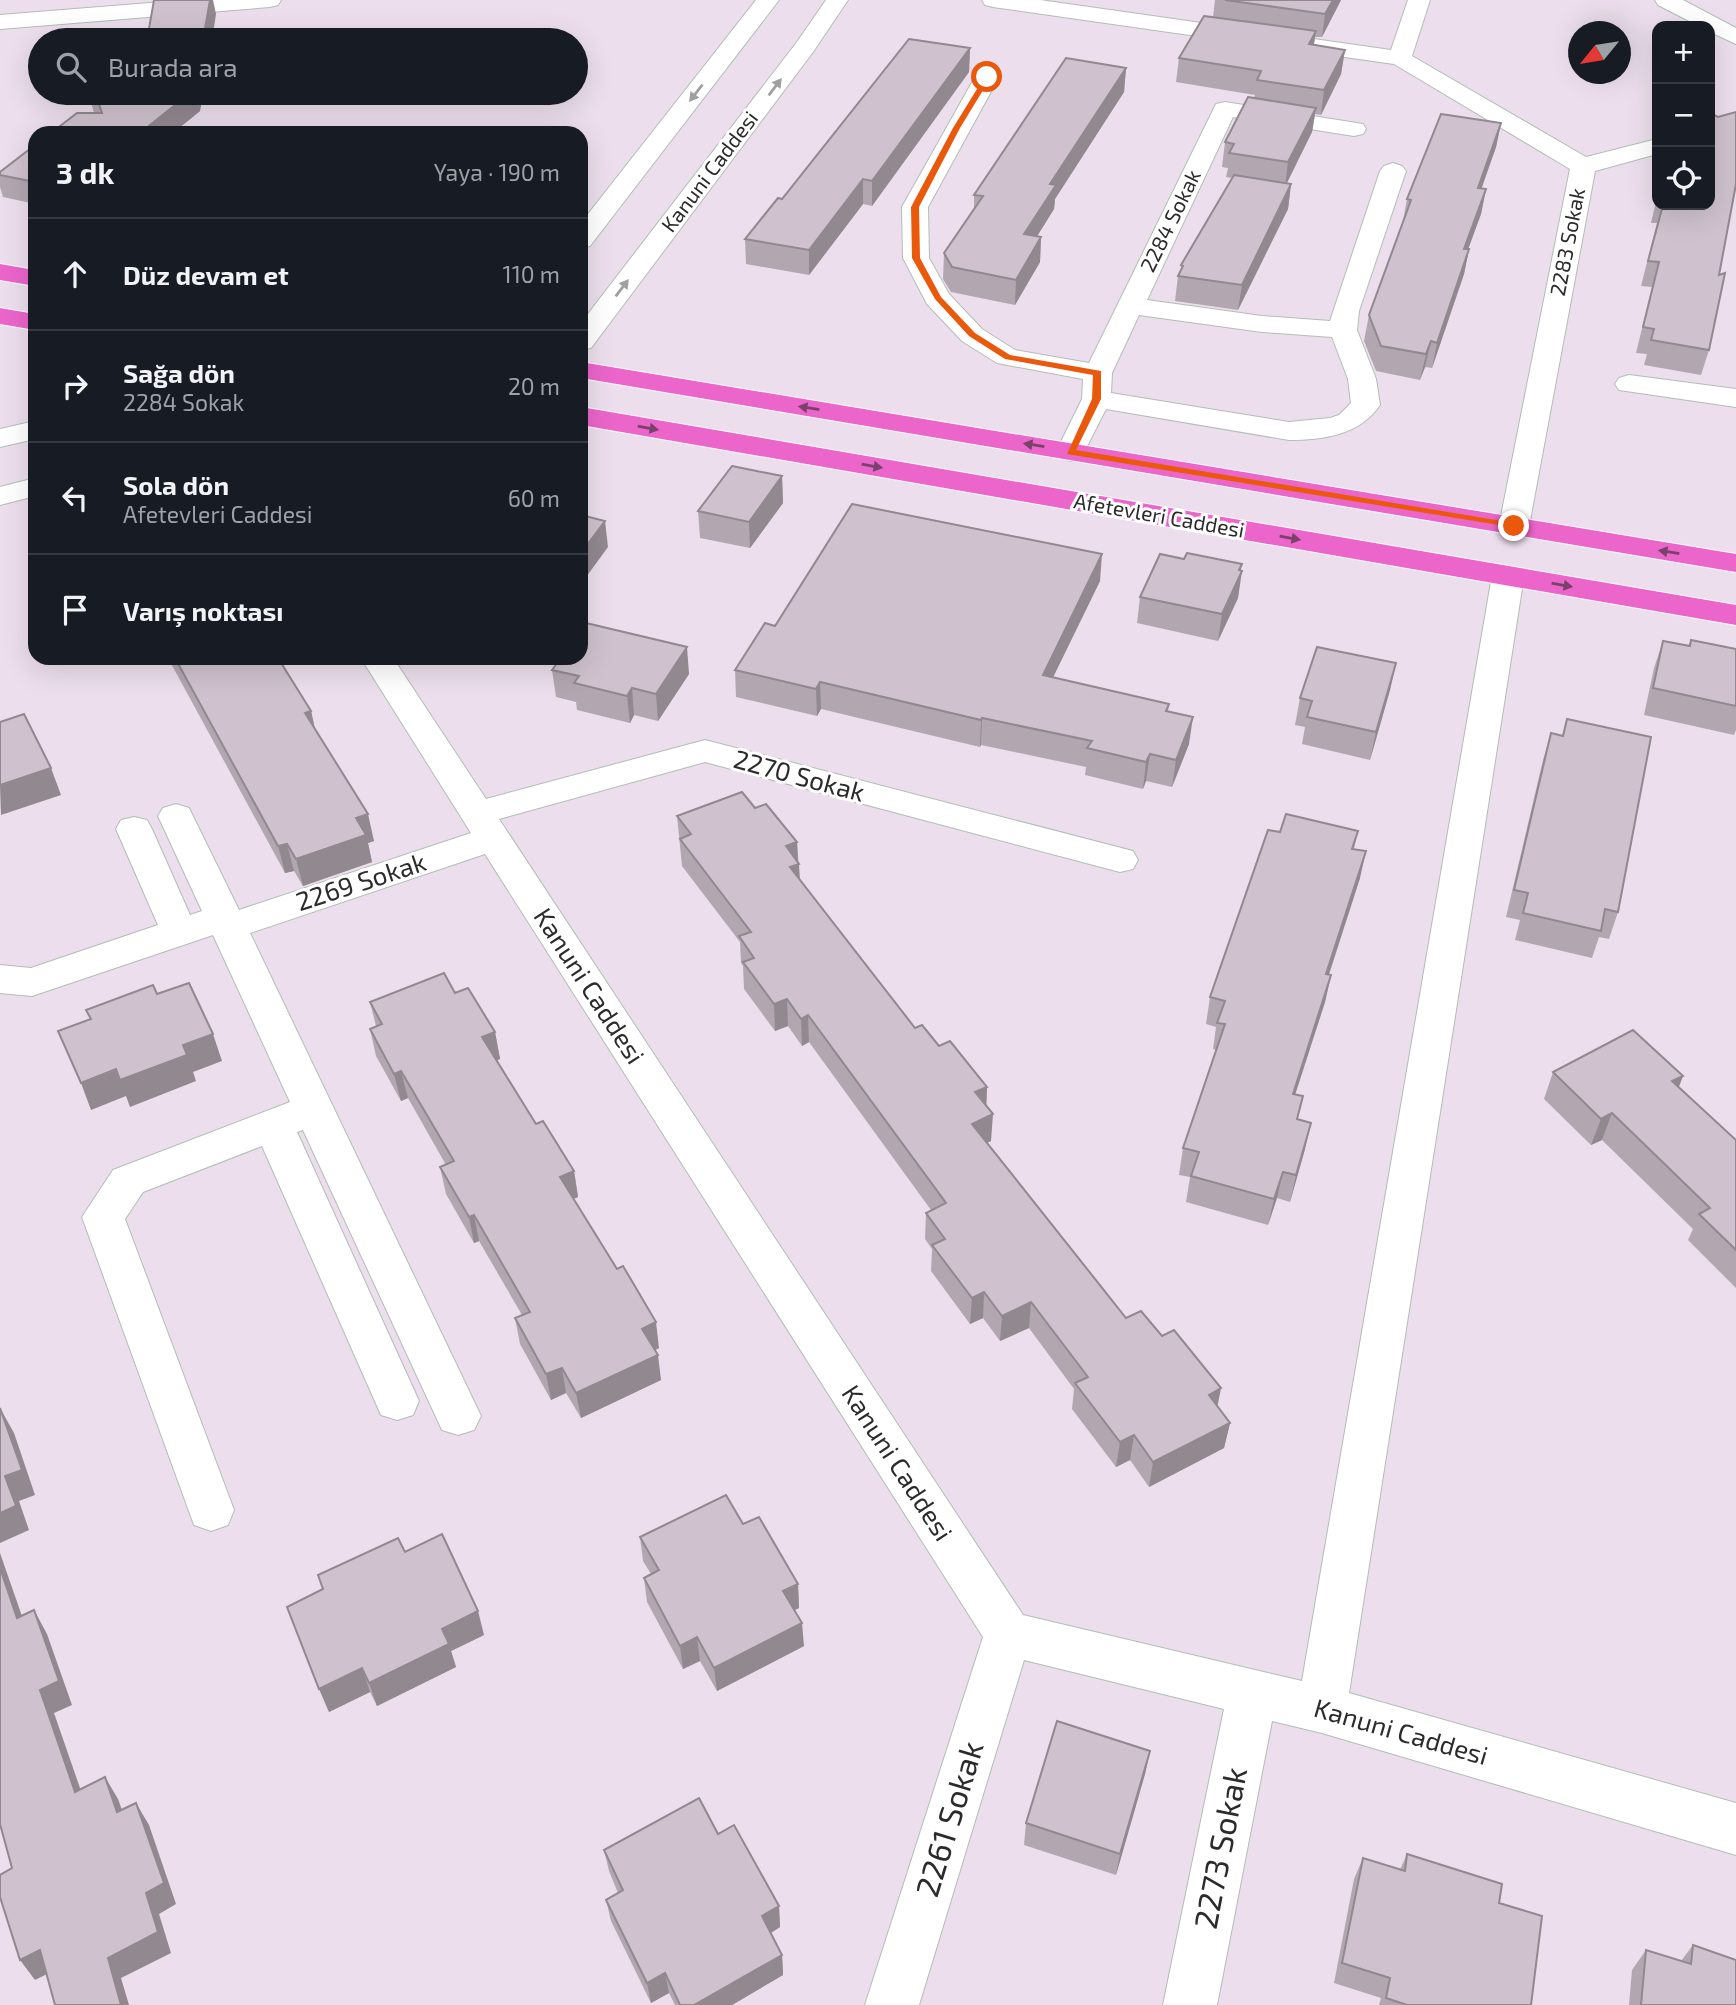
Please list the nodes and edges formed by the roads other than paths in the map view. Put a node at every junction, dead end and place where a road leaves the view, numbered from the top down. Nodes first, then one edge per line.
1 (270, 0) edge
2 (768, 0) edge
3 (837, 0) edge
4 (993, 0) edge
5 (1419, 0) edge
6 (1665, 0) edge
7 (0, 22) edge
8 (1736, 37) edge
9 (1400, 58) junction
10 (987, 77) dead end
11 (1354, 129) dead end
12 (1653, 147) edge
13 (1583, 166) junction
14 (1393, 172) dead end
15 (588, 231) edge
16 (0, 272) edge
17 (28, 277) edge
18 (1130, 306) junction
19 (0, 316) edge
20 (28, 321) edge
21 (1343, 330) junction
22 (588, 333) edge
23 (588, 371) edge
24 (1629, 384) dead end
25 (1097, 386) junction
26 (1736, 398) edge
27 (588, 417) edge
28 (28, 432) edge
29 (0, 438) edge
30 (1070, 452) junction
31 (28, 489) edge
32 (0, 496) edge
33 (1514, 526) junction
34 (1736, 563) edge
35 (1508, 576) junction
36 (1736, 615) edge
37 (382, 665) edge
38 (176, 816) dead end
39 (486, 826) junction
40 (134, 829) dead end
41 (1120, 860) dead end
42 (226, 922) junction
43 (180, 933) junction
44 (0, 979) edge
45 (314, 1108) junction
46 (272, 1125) junction
47 (397, 1401) dead end
48 (458, 1416) dead end
49 (211, 1510) dead end
50 (1008, 1633) junction
51 (1253, 1691) junction
52 (1322, 1709) junction
53 (1736, 1829) edge
54 (892, 2005) edge
55 (1190, 2005) edge

1 - 7 street
2 -> 15 street
22 -> 3 street, Kanuni Caddesi
4 - 9 street
5 - 9 street
6 - 8 street
9 - 13 street, 2283 Sokak
10 - 25 street
11 - 18 street, 2284 Sokak
12 - 13 street
13 - 33 street, 2283 Sokak
14 - 21 street
16 - 17 main road
18 - 21 street
18 - 25 street, 2284 Sokak
19 - 20 main road
21 - 25 street
30 -> 23 main road, Afetevleri Caddesi
24 - 26 street
25 - 30 street, 2284 Sokak
27 -> 35 main road, Afetevleri Caddesi
28 - 29 street
30 - 33 main road, Afetevleri Caddesi
31 - 32 street
34 -> 33 main road, Afetevleri Caddesi
35 -> 36 main road, Afetevleri Caddesi
35 - 52 street
37 - 39 street, Kanuni Caddesi
38 - 42 street
39 - 41 street, 2270 Sokak
39 - 42 street, 2269 Sokak
39 - 50 street, Kanuni Caddesi
40 - 43 street
42 - 43 street, 2269 Sokak
42 - 45 street
43 - 44 street, 2269 Sokak
45 - 46 street
45 - 48 street
46 - 47 street
46 - 49 street
50 - 51 street, Kanuni Caddesi
50 - 54 street, 2261 Sokak
51 - 52 street, Kanuni Caddesi
51 - 55 street, 2273 Sokak
52 - 53 street, Kanuni Caddesi

